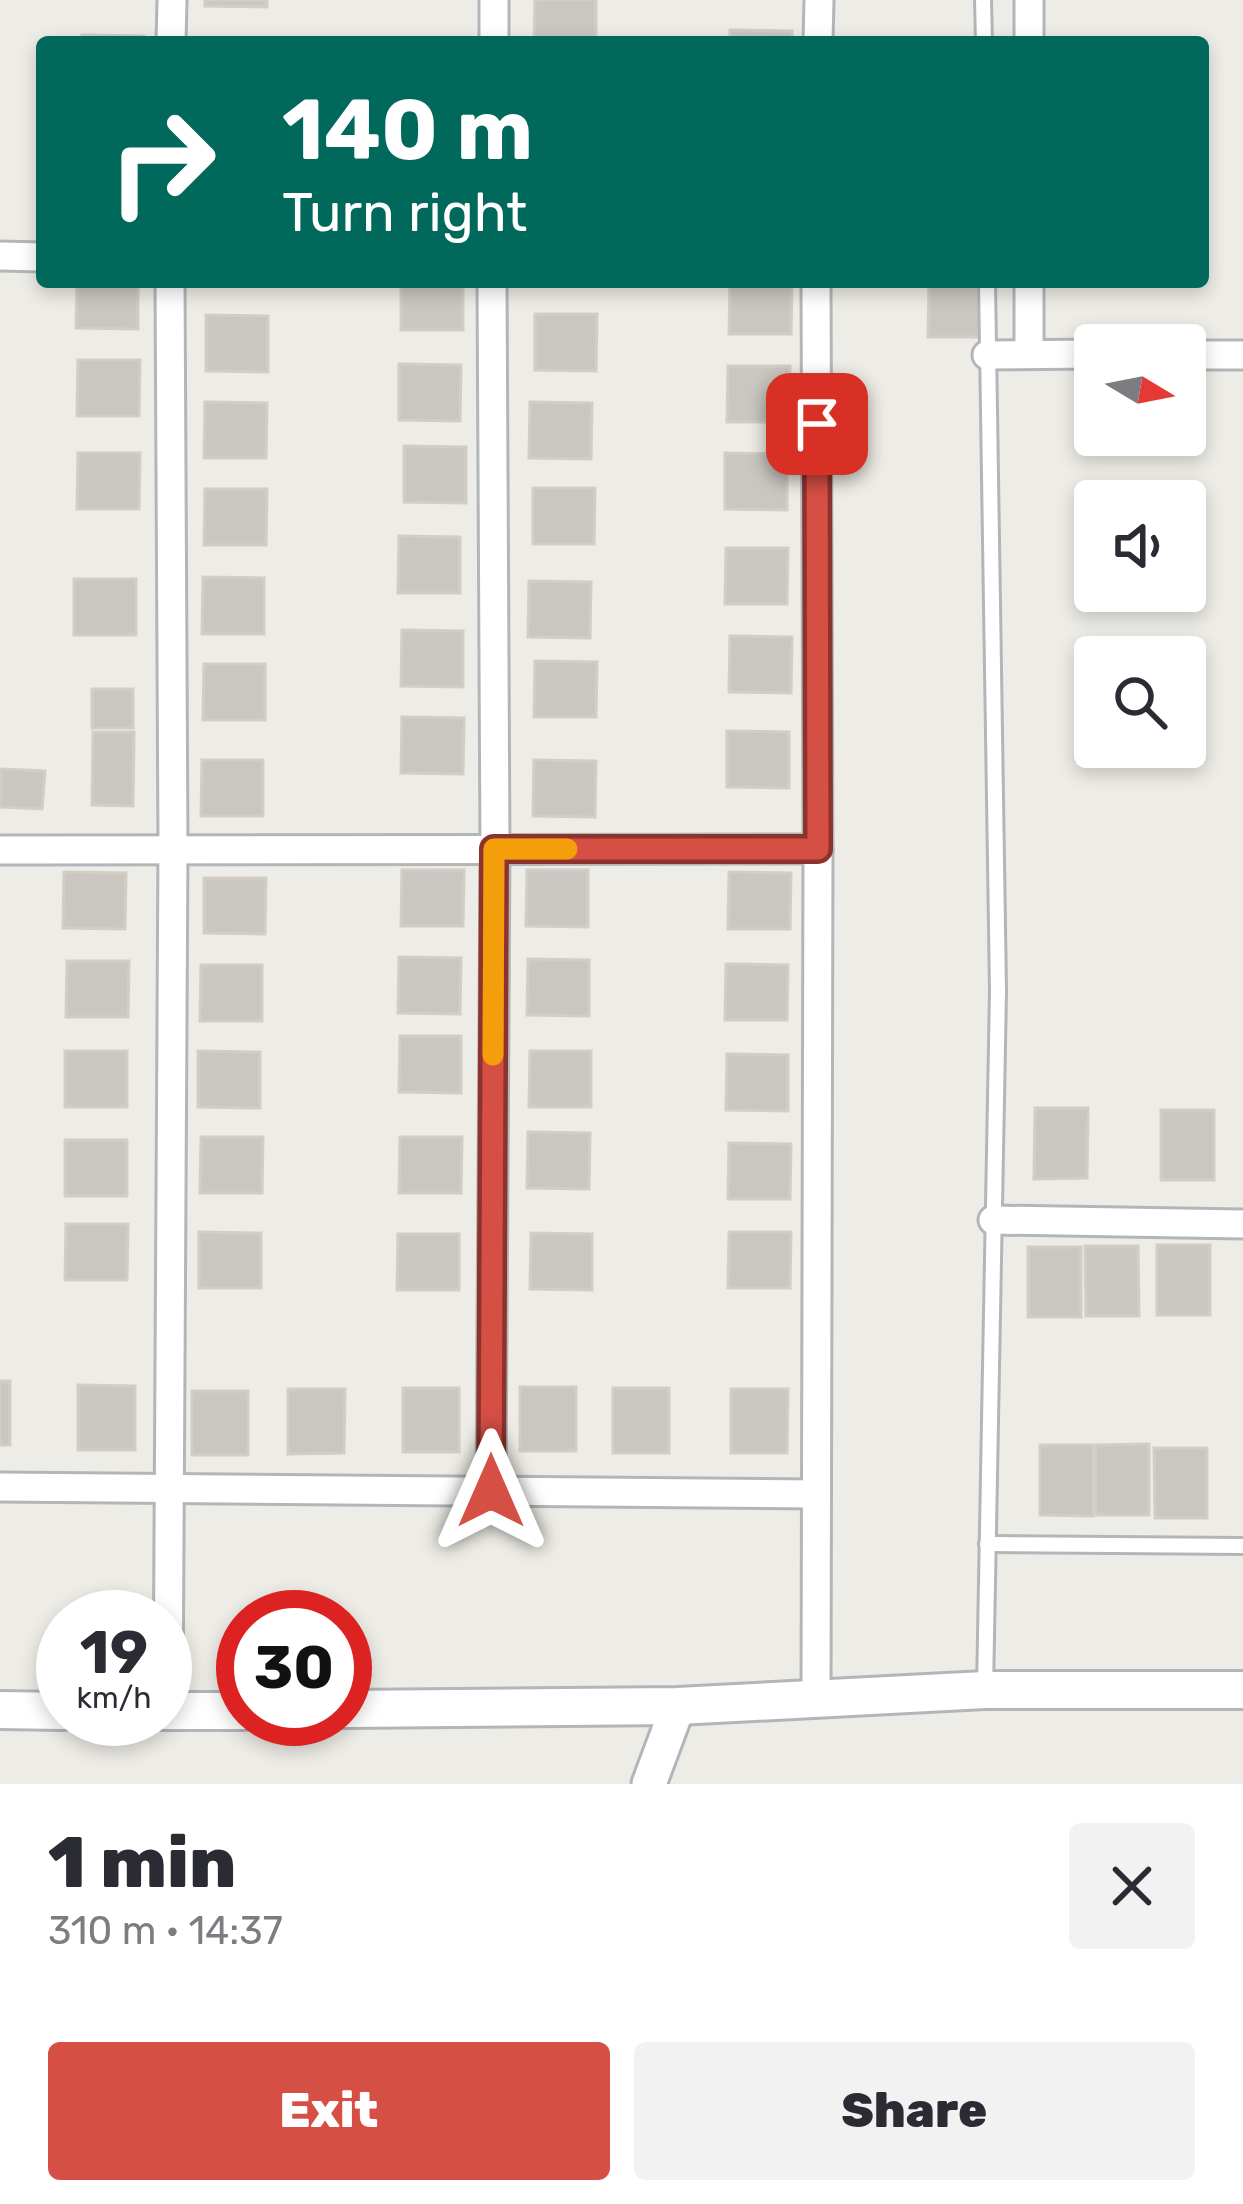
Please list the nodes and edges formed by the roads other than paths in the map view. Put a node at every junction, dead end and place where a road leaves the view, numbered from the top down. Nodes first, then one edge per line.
1 (172, 0) edge
2 (494, 0) edge
3 (819, 0) edge
4 (983, 0) edge
5 (1029, 0) edge
6 (171, 36) edge
7 (494, 36) edge
8 (818, 36) edge
9 (984, 36) edge
10 (1029, 36) edge
11 (0, 256) edge
12 (36, 257) edge
13 (170, 288) edge
14 (492, 288) edge
15 (816, 288) edge
16 (987, 288) edge
17 (1029, 288) edge
18 (1029, 354) junction
19 (1074, 354) edge
20 (1206, 355) edge
21 (1243, 355) edge
22 (987, 356) junction
23 (172, 848) junction
24 (494, 849) junction
25 (818, 849) junction
26 (0, 850) edge
27 (993, 1220) junction
28 (1243, 1224) edge
29 (0, 1487) edge
30 (169, 1488) junction
31 (491, 1491) junction
32 (814, 1494) junction
33 (987, 1544) junction
34 (1243, 1546) edge
35 (168, 1590) edge
36 (985, 1690) junction
37 (1243, 1690) edge
38 (815, 1698) junction
39 (678, 1706) junction
40 (372, 1709) edge
41 (0, 1710) edge
42 (36, 1711) edge
43 (649, 1784) edge

1 - 6 street
2 - 7 street
3 - 8 street
4 - 9 lane
5 - 10 street
11 - 12 street
13 - 23 street
14 - 24 street
15 - 25 street
16 - 22 lane
17 - 18 street
18 - 19 street
18 - 22 street
20 - 21 street
22 - 27 lane
23 - 24 street
23 - 26 street
23 - 30 street
24 - 25 street
24 - 31 street
25 - 32 street
27 - 28 street
27 - 33 lane
29 - 30 street
30 - 31 street
30 - 35 street
31 - 32 street
32 - 38 street
33 - 34 lane
33 - 36 lane
36 - 37 main road
36 - 38 main road
38 - 39 main road
39 - 40 main road
39 - 43 street
41 - 42 main road

